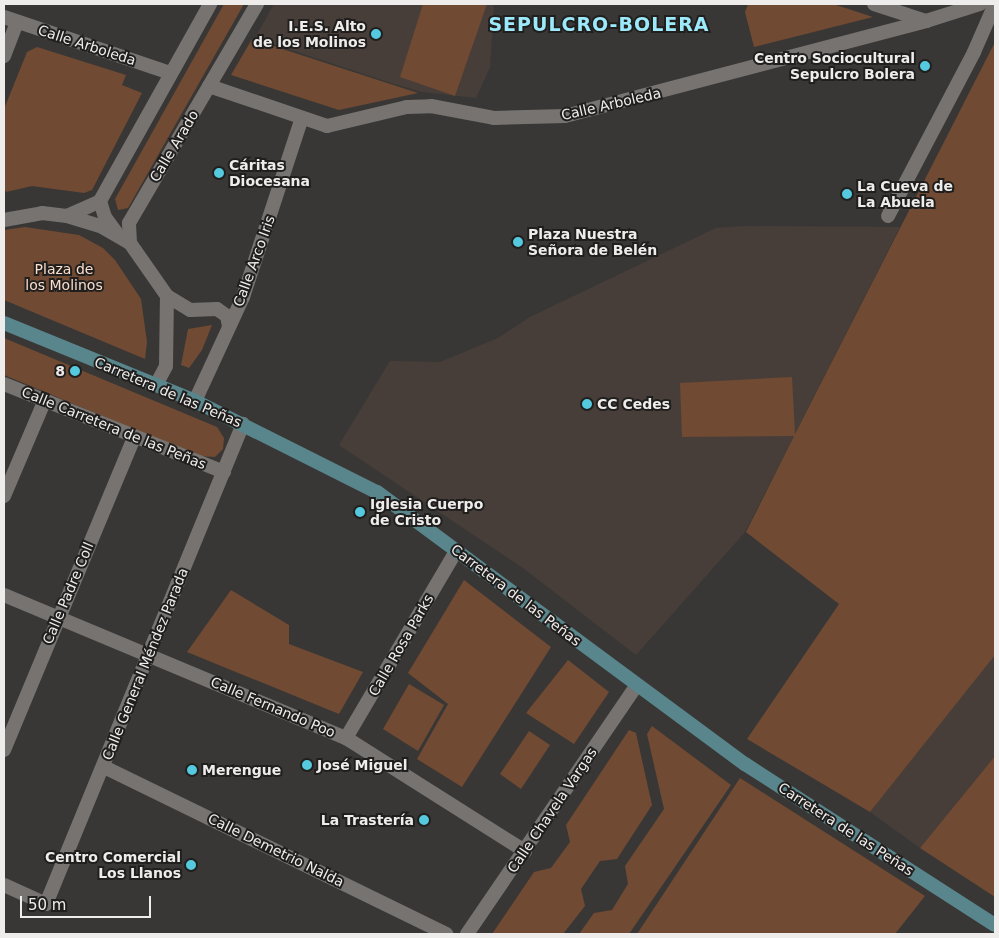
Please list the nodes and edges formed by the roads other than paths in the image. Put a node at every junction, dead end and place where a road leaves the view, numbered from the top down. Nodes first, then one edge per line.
1 (210, 4) edge
2 (257, 4) edge
3 (874, 4) edge
4 (980, 4) edge
5 (995, 4) edge
6 (10, 20) edge
7 (926, 21) junction
8 (4, 56) edge
9 (170, 73) junction
10 (209, 86) junction
11 (302, 118) junction
12 (100, 201) junction
13 (67, 216) junction
14 (888, 216) dead end
15 (4, 220) edge
16 (130, 243) junction
17 (166, 296) junction
18 (4, 323) edge
19 (229, 326) junction
20 (4, 384) edge
21 (156, 385) junction
22 (44, 400) junction
23 (195, 401) junction
24 (243, 424) junction
25 (134, 438) junction
26 (224, 472) junction
27 (4, 496) edge
28 (456, 551) junction
29 (4, 595) edge
30 (58, 617) junction
31 (149, 654) junction
32 (636, 686) junction
33 (346, 738) junction
34 (4, 750) edge
35 (104, 767) junction
36 (525, 851) junction
37 (4, 885) edge
38 (995, 926) edge
39 (447, 934) edge
40 (467, 934) edge

1 - 9 street
2 - 10 street, Calle Arado
3 - 7 street
4 - 7 street, Calle Arboleda
5 - 14 street
6 - 8 street
6 - 9 street, Calle Arboleda
7 - 11 street, Calle Arboleda
9 - 12 street
10 - 11 street, Calle Arboleda
10 - 16 street, Calle Arado
11 - 19 street, Calle Arco Iris
12 - 13 street
12 - 16 street
13 - 15 street
13 - 16 street
16 - 17 street
17 - 19 street
17 - 21 street
18 - 21 main road, Carretera de las Peñas
19 - 23 street, Calle Arco Iris
20 - 22 street, Calle Carretera de las Peñas
21 - 23 main road, Carretera de las Peñas
22 - 25 street, Calle Carretera de las Peñas
22 - 27 street
23 - 24 main road, Carretera de las Peñas
24 - 26 street, Calle General Méndez Parada
24 - 28 main road, Carretera de las Peñas
25 - 26 street, Calle Carretera de las Peñas
25 - 30 street, Calle Padre Coll
26 - 31 street, Calle General Méndez Parada
28 - 32 main road, Carretera de las Peñas
28 - 33 street, Calle Rosa Parks
29 - 30 street, Calle Fernando Poo
30 - 31 street, Calle Fernando Poo
30 - 34 street, Calle Padre Coll
31 - 33 street, Calle Fernando Poo
31 - 35 street, Calle General Méndez Parada
32 - 36 street, Calle Chavela Vargas
32 - 38 main road, Carretera de las Peñas
33 - 36 street, Calle Fernando Poo
35 - 37 street, Calle General Méndez Parada
35 - 39 street, Calle Demetrio Nalda
36 - 40 street, Calle Chavela Vargas

